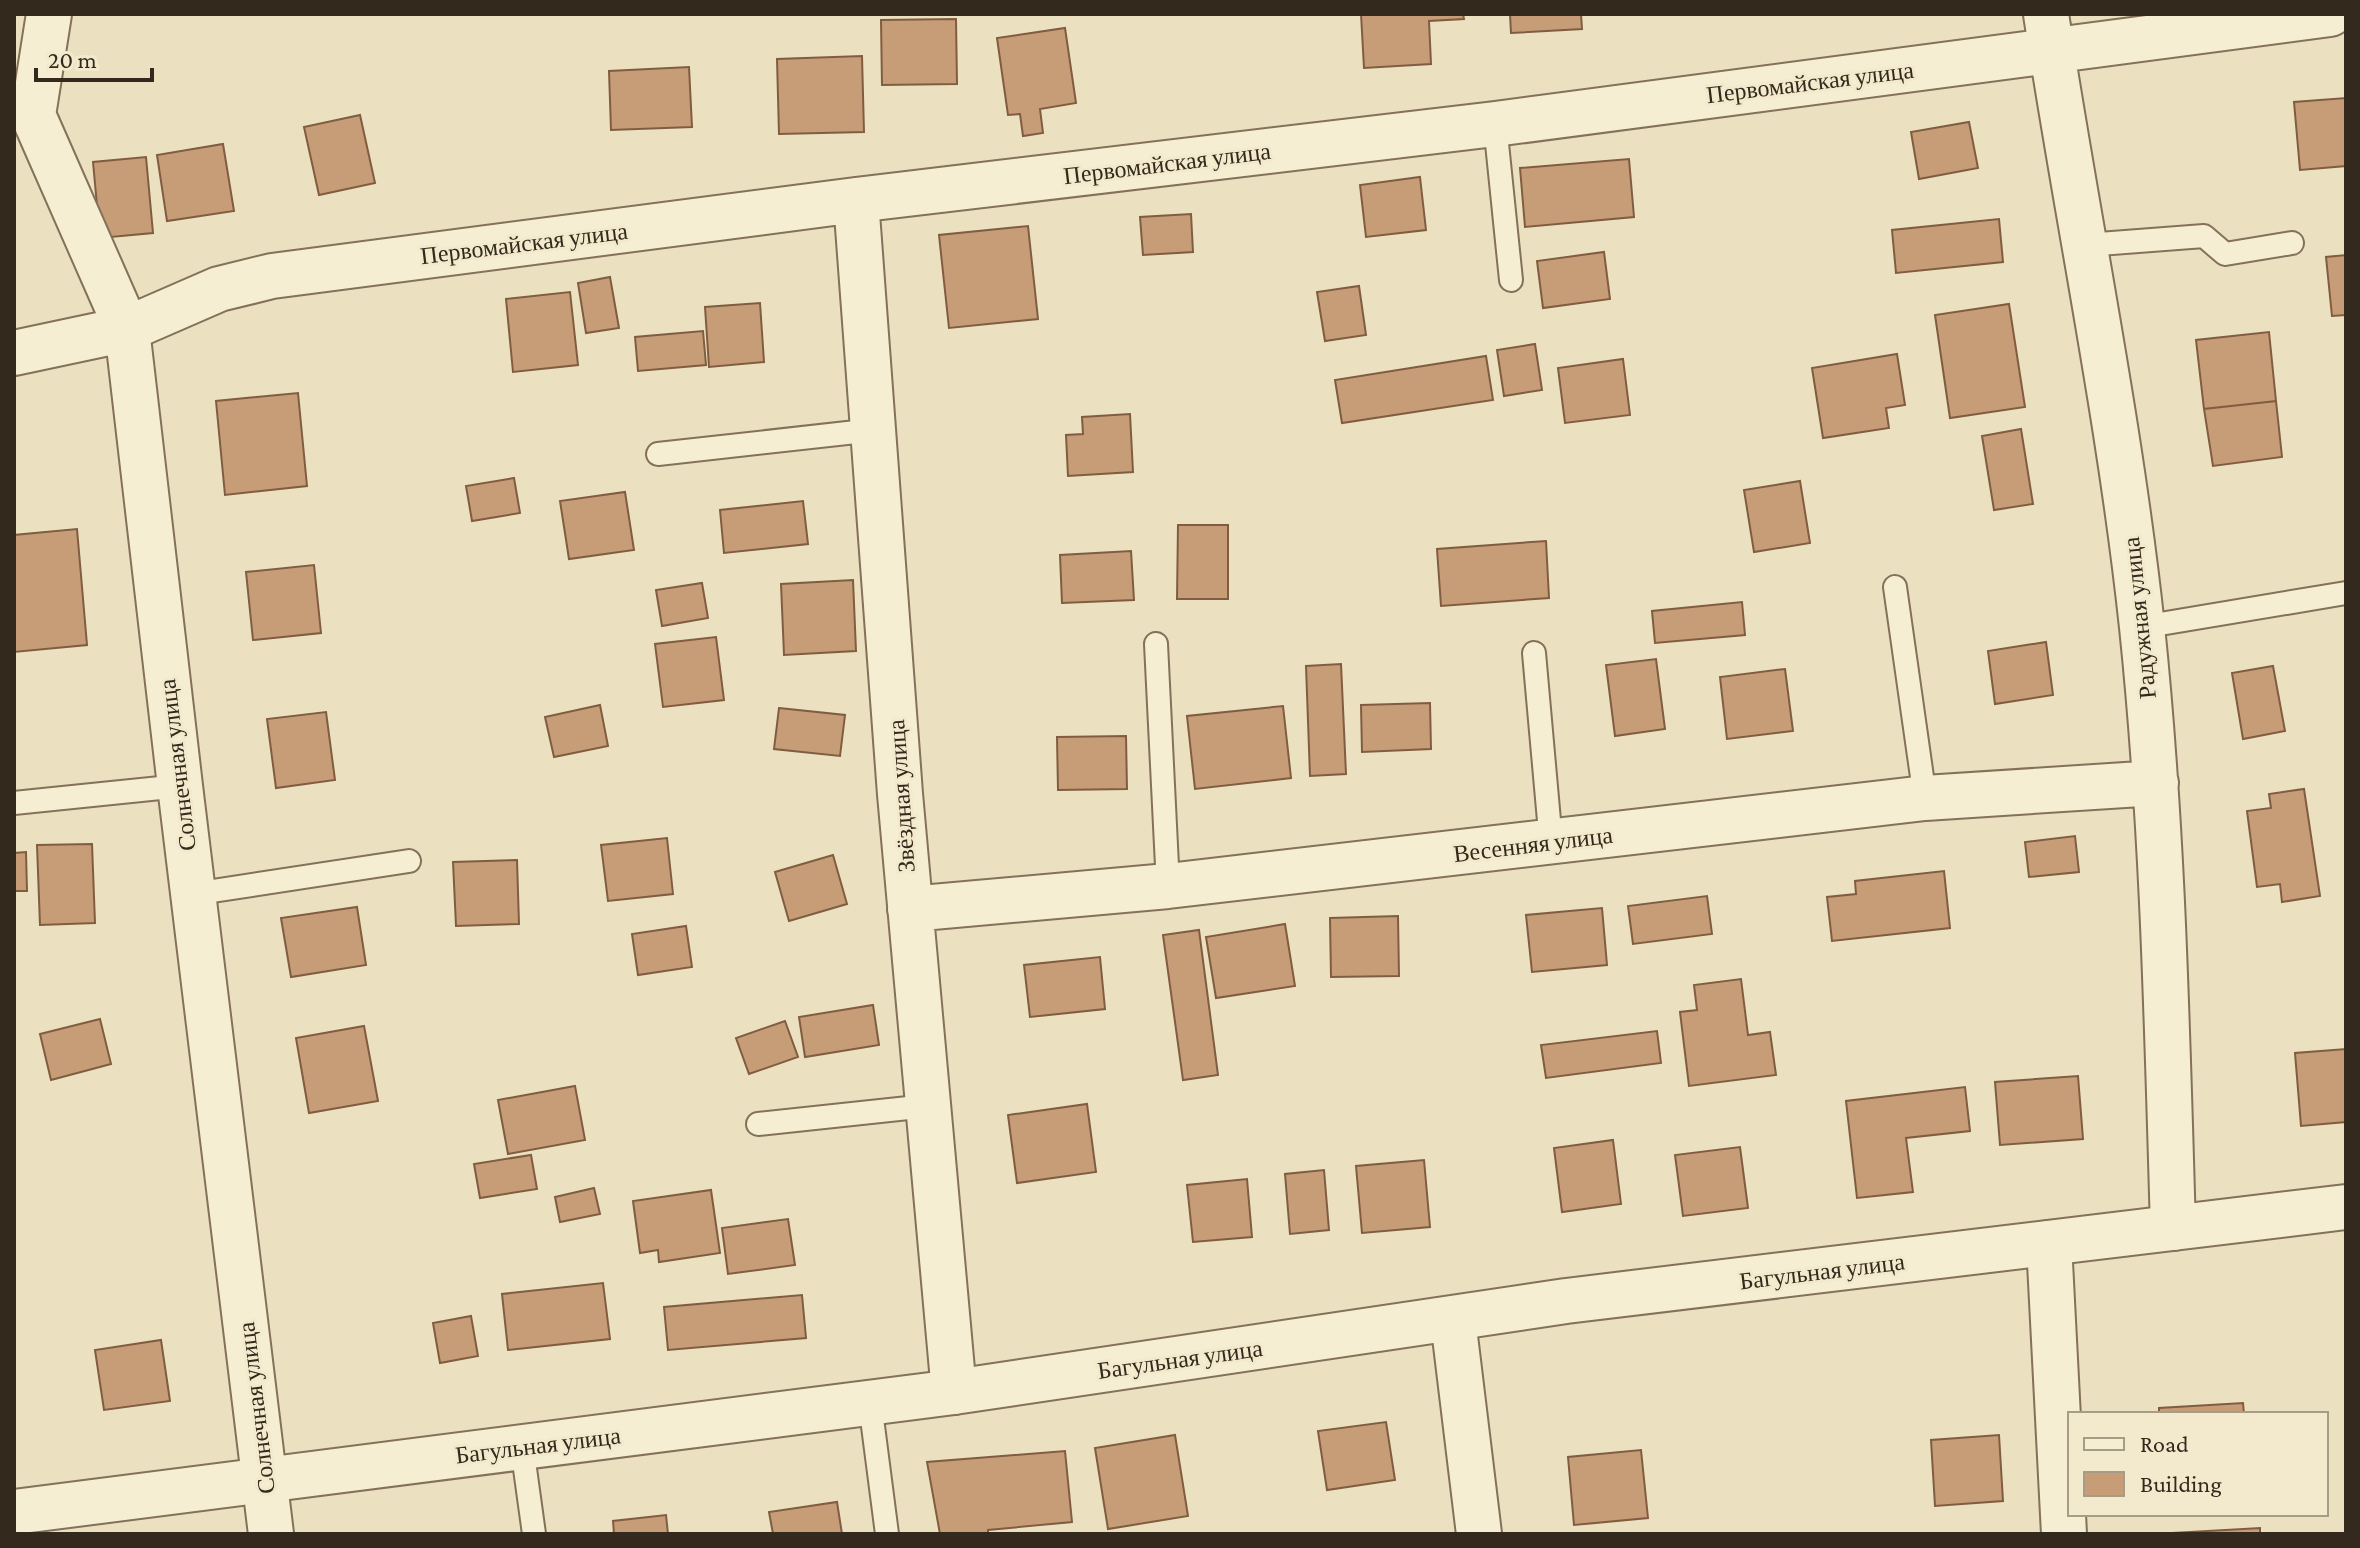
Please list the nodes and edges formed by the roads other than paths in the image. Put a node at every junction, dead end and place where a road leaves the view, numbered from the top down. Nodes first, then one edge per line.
1 (49, 14) edge
2 (2330, 14) edge
3 (2048, 32) edge
4 (23, 116) edge
5 (1495, 124) junction
6 (856, 200) junction
7 (2292, 243) dead end
8 (2086, 245) junction
9 (1511, 280) dead end
10 (127, 329) junction
11 (14, 353) edge
12 (874, 430) junction
13 (658, 454) dead end
14 (1895, 587) dead end
15 (2346, 593) edge
16 (2142, 627) junction
17 (1156, 644) dead end
18 (1534, 653) dead end
19 (2156, 783) junction
20 (180, 786) junction
21 (1925, 798) junction
22 (14, 803) edge
23 (1551, 843) junction
24 (409, 861) dead end
25 (1168, 886) junction
26 (193, 894) junction
27 (910, 909) junction
28 (927, 1106) junction
29 (758, 1124) dead end
30 (2346, 1207) edge
31 (2173, 1228) junction
32 (2049, 1243) junction
33 (1453, 1320) junction
34 (954, 1392) junction
35 (870, 1403) junction
36 (522, 1447) junction
37 (265, 1479) junction
38 (14, 1512) edge
39 (271, 1534) edge
40 (534, 1534) edge
41 (887, 1534) edge
42 (1479, 1534) edge
43 (2064, 1534) edge

1 - 4 street, Солнечная улица
2 - 3 street, Первомайская улица
3 - 5 street, Первомайская улица
3 - 8 street, Радужная улица
4 - 10 street, Солнечная улица
5 - 6 street, Первомайская улица
5 - 9 lane
6 - 10 street, Первомайская улица
6 - 12 street, Звёздная улица
7 - 8 lane
8 - 16 street, Радужная улица
10 - 11 street, Первомайская улица
10 - 20 street, Солнечная улица
12 - 13 lane
12 - 27 street, Звёздная улица
14 - 21 lane
15 - 16 lane
16 - 19 street, Радужная улица
17 - 25 lane
18 - 23 lane
19 - 21 street, Весенняя улица
19 - 31 street, Радужная улица
20 - 22 lane
20 - 26 street, Солнечная улица
21 - 23 street, Весенняя улица
23 - 25 street, Весенняя улица
24 - 26 lane
25 - 27 street, Весенняя улица
26 - 37 street, Солнечная улица
27 - 28 street, Звёздная улица
28 - 29 lane
28 - 34 street, Звёздная улица
30 - 31 street, Багульная улица
31 - 32 street, Багульная улица
32 - 33 street, Багульная улица
32 - 43 street
33 - 34 street, Багульная улица
33 - 42 street
34 - 35 street, Багульная улица
35 - 36 street, Багульная улица
35 - 41 lane
36 - 37 street, Багульная улица
36 - 40 lane
37 - 38 street, Багульная улица
37 - 39 street, Солнечная улица

